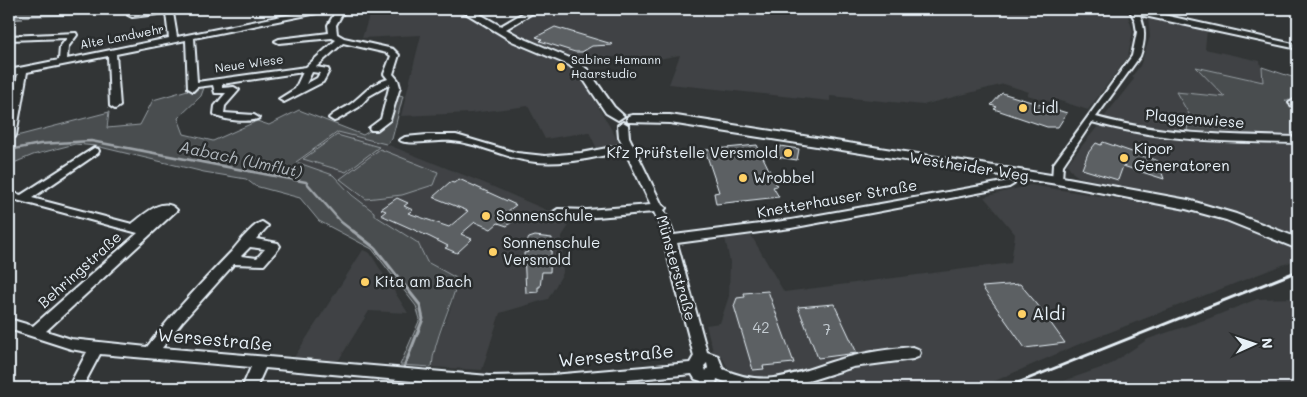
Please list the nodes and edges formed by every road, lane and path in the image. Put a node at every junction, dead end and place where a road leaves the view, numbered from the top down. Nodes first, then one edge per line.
1 (184, 9) edge
2 (328, 9) edge
3 (341, 9) edge
4 (464, 9) edge
5 (535, 9) edge
6 (167, 10) edge
7 (1134, 10) edge
8 (132, 15) dead end
9 (498, 30) junction
10 (190, 36) junction
11 (337, 37) junction
12 (9, 38) edge
13 (173, 40) junction
14 (280, 42) dead end
15 (1298, 48) edge
16 (112, 52) junction
17 (63, 62) junction
18 (309, 69) junction
19 (23, 70) junction
20 (9, 73) edge
21 (394, 80) junction
22 (217, 81) junction
23 (302, 90) junction
24 (284, 99) dead end
25 (13, 105) edge
26 (114, 106) dead end
27 (254, 118) dead end
28 (334, 118) dead end
29 (1090, 119) junction
30 (624, 120) junction
31 (374, 128) dead end
32 (10, 135) dead end
33 (405, 140) dead end
34 (1298, 140) edge
35 (629, 147) junction
36 (94, 151) dead end
37 (1057, 180) junction
38 (1009, 184) dead end
39 (9, 195) edge
40 (22, 199) junction
41 (660, 208) junction
42 (558, 213) dead end
43 (262, 226) dead end
44 (670, 240) junction
45 (246, 242) junction
46 (1298, 244) edge
47 (231, 260) junction
48 (9, 324) edge
49 (36, 332) junction
50 (96, 348) junction
51 (150, 353) junction
52 (913, 353) dead end
53 (261, 362) junction
54 (706, 373) edge
55 (419, 380) edge
56 (734, 386) edge
57 (74, 388) edge
58 (248, 388) edge

1 - 6 street
2 - 10 street, Alte Landwehr
3 - 11 street
4 - 9 main road, Münsterstraße
5 - 9 street
6 - 8 street
6 - 13 street
7 - 15 street
7 - 29 street
9 - 30 main road, Münsterstraße
10 - 13 street, Alte Landwehr
10 - 22 street, Neue Wiese
11 - 14 street
11 - 18 street
11 - 21 street
12 - 17 street
13 - 16 street, Alte Landwehr
16 - 17 street, Alte Landwehr
16 - 26 street
17 - 19 street, Alte Landwehr
18 - 22 street, Neue Wiese
18 - 23 street
18 - 23 street
19 - 20 street, Alte Landwehr
19 - 25 street
21 - 28 street
21 - 31 street
22 - 27 street
23 - 24 street
25 - 32 street
29 - 34 street, Plaggenwiese
29 - 37 street
30 - 35 street, Münsterstraße
30 - 37 main road, Westheider Weg
33 - 35 street
35 - 41 street, Münsterstraße
36 - 40 street
37 - 46 main road, Westheider Weg
38 - 44 street, Knetterhauser Straße
39 - 40 street, Behringstraße
40 - 49 street, Behringstraße
41 - 42 street
41 - 44 street, Münsterstraße
43 - 45 street
44 - 54 street, Münsterstraße
45 - 47 street
45 - 47 street
47 - 51 street
48 - 49 street, Wersestraße
49 - 50 street, Wersestraße
50 - 51 street, Wersestraße
50 - 57 street
51 - 53 street, Wersestraße
52 - 56 street
53 - 55 street, Wersestraße
53 - 58 street
54 - 55 street, Wersestraße
54 - 56 street

